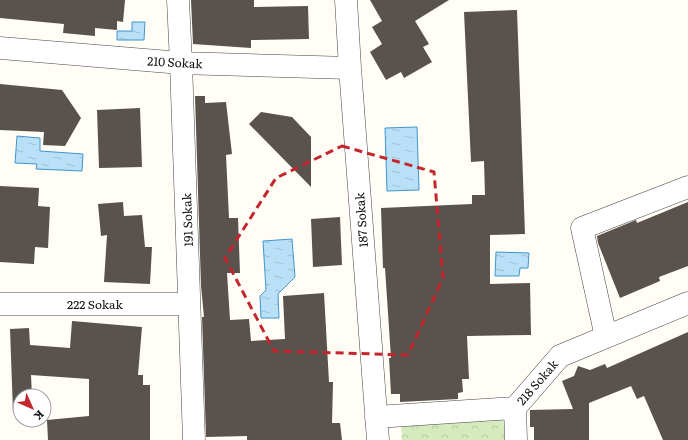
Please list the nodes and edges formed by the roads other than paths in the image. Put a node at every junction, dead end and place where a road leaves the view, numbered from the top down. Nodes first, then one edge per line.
1 (178, 0) edge
2 (346, 0) edge
3 (0, 48) edge
4 (181, 63) junction
5 (350, 68) junction
6 (688, 187) edge
7 (688, 303) edge
8 (0, 304) edge
9 (190, 304) junction
10 (606, 337) junction
11 (515, 408) junction
12 (376, 417) junction
13 (194, 440) edge
14 (378, 440) edge
15 (516, 440) edge

1 - 4 street, 191 Sokak
2 - 5 street, 187 Sokak
3 - 4 street, 210 Sokak
4 - 5 street, 210 Sokak
4 - 9 street, 191 Sokak
5 - 12 street, 187 Sokak
6 - 10 street
7 - 10 street, 218 Sokak
8 - 9 street, 222 Sokak
9 - 13 street, 191 Sokak
10 - 11 street, 218 Sokak
11 - 12 street, 218 Sokak
11 - 15 street
12 - 14 street, 187 Sokak

